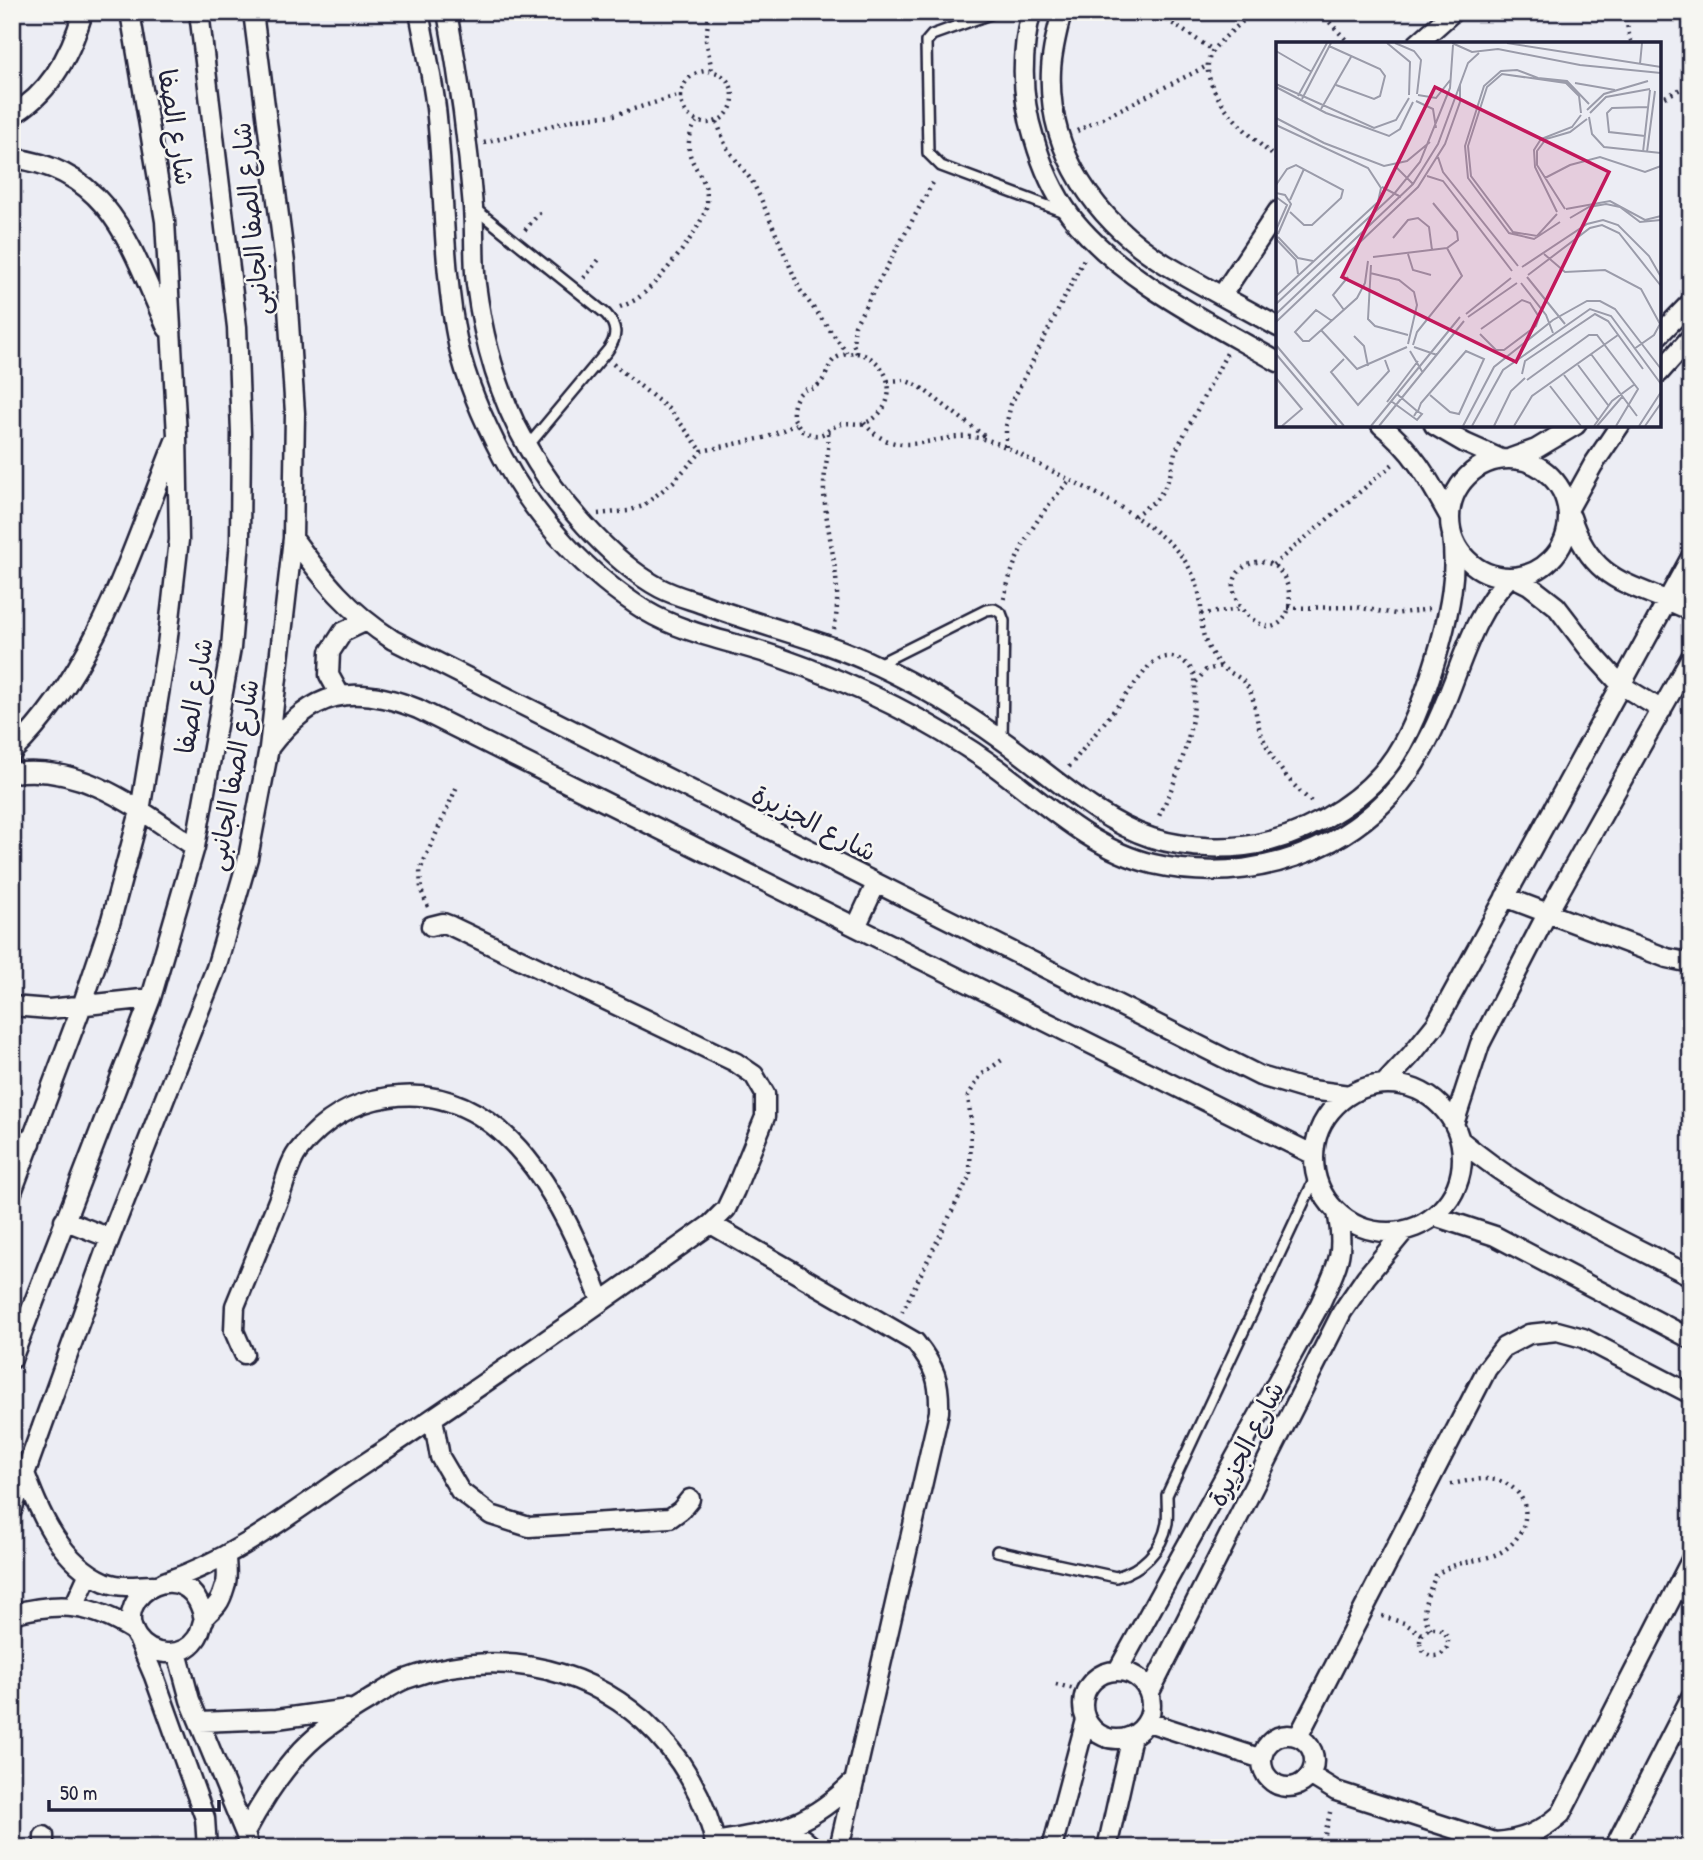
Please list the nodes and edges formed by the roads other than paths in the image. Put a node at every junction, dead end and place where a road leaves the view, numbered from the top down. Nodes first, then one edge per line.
1 (83, 12) edge
2 (130, 12) edge
3 (199, 12) edge
4 (253, 12) edge
5 (419, 12) edge
6 (996, 12) edge
7 (1031, 12) edge
8 (1062, 12) edge
9 (1453, 12) edge
10 (451, 15) edge
11 (1420, 42) edge
12 (12, 115) edge
13 (1061, 139) junction
14 (1037, 149) junction
15 (12, 159) edge
16 (473, 207) junction
17 (1069, 213) junction
18 (1276, 214) edge
19 (1222, 295) junction
20 (1691, 302) edge
21 (1276, 326) edge
22 (1661, 333) edge
23 (172, 337) junction
24 (1691, 337) edge
25 (1276, 361) edge
26 (1661, 371) edge
27 (1383, 427) edge
28 (1437, 427) edge
29 (1573, 427) edge
30 (1619, 427) edge
31 (177, 435) junction
32 (527, 447) junction
33 (1504, 459) junction
34 (1569, 512) junction
35 (1449, 516) junction
36 (1452, 536) junction
37 (293, 538) junction
38 (599, 540) junction
39 (1691, 557) edge
40 (581, 560) junction
41 (1511, 577) junction
42 (1666, 599) junction
43 (1691, 611) edge
44 (723, 612) junction
45 (364, 622) junction
46 (713, 638) junction
47 (1691, 657) edge
48 (876, 665) junction
49 (1621, 685) junction
50 (340, 695) junction
51 (1662, 710) junction
52 (1002, 739) junction
53 (269, 748) junction
54 (12, 752) edge
55 (12, 773) edge
56 (140, 811) junction
57 (195, 847) junction
58 (876, 884) junction
59 (1505, 897) junction
60 (1547, 915) junction
61 (437, 924) road end
62 (856, 927) junction
63 (1691, 963) edge
64 (152, 998) junction
65 (83, 1003) junction
66 (12, 1006) edge
67 (1384, 1084) junction
68 (1349, 1095) junction
69 (1457, 1132) junction
70 (12, 1137) edge
71 (31, 1143) junction
72 (1314, 1155) junction
73 (1316, 1176) junction
74 (12, 1192) edge
75 (1337, 1212) junction
76 (1434, 1216) junction
77 (64, 1220) junction
78 (711, 1224) junction
79 (1405, 1230) junction
80 (110, 1238) junction
81 (1691, 1276) edge
82 (601, 1301) junction
83 (1691, 1339) edge
84 (244, 1354) dead end
85 (12, 1359) edge
86 (1691, 1394) edge
87 (433, 1418) junction
88 (26, 1476) junction
89 (690, 1499) dead end
90 (12, 1510) edge
91 (997, 1551) dead end
92 (226, 1556) junction
93 (1691, 1560) edge
94 (89, 1573) junction
95 (159, 1584) junction
96 (74, 1606) junction
97 (12, 1614) edge
98 (204, 1619) junction
99 (136, 1634) junction
100 (177, 1653) junction
101 (1118, 1670) junction
102 (1150, 1692) junction
103 (1691, 1697) edge
104 (354, 1708) junction
105 (1086, 1720) junction
106 (200, 1722) junction
107 (1148, 1722) junction
108 (1132, 1736) junction
109 (1298, 1737) junction
110 (1262, 1759) junction
111 (1310, 1775) junction
112 (855, 1780) junction
113 (783, 1830) junction
114 (247, 1841) edge
115 (715, 1845) edge
116 (207, 1848) edge
117 (814, 1848) edge
118 (839, 1848) edge
119 (1052, 1848) edge
120 (1107, 1848) edge
121 (1614, 1848) edge

1 - 12 street
2 - 23 street, شارع الصفا
3 - 57 street, شارع الصفا
4 - 37 street, شارع الصفا الجانبى
5 - 40 street
6 - 17 lane
7 - 14 street
8 - 13 street
9 - 11 street
10 - 16 street
13 - 14 street
13 - 19 street
14 - 17 street
15 - 23 street
16 - 32 street
16 - 32 lane
17 - 25 street
18 - 19 street
19 - 21 street
20 - 22 street
23 - 31 street, شارع الصفا
24 - 26 street
27 - 35 street
28 - 33 street
29 - 33 street
30 - 34 street
31 - 54 street
31 - 56 street, شارع الصفا
32 - 38 street
33 - 34 street
33 - 35 street
34 - 41 street
34 - 42 street
35 - 36 street
36 - 41 street
36 - 52 street
37 - 45 street, شارع الجزيرة
37 - 53 street, شارع الصفا الجانبى
38 - 40 street
38 - 44 street
39 - 42 street
40 - 46 street
41 - 46 street
41 - 49 street
42 - 43 street
42 - 49 street
44 - 46 street
44 - 48 street
45 - 50 street
45 - 58 street, شارع الجزيرة
47 - 51 street
48 - 52 street
48 - 52 lane
49 - 51 street
49 - 59 street
50 - 53 street
50 - 62 street
51 - 60 street
53 - 80 street, شارع الصفا الجانبى
55 - 56 street
56 - 57 street
56 - 65 street, شارع الصفا
57 - 64 street, شارع الصفا
58 - 62 street
58 - 68 street, شارع الجزيرة
59 - 60 street
59 - 67 street
60 - 63 street
60 - 69 street
61 - 78 street
62 - 72 street
64 - 65 street
64 - 77 street, شارع الصفا
65 - 66 street
65 - 71 street, شارع الصفا
67 - 68 street
67 - 69 street
68 - 72 street
69 - 76 street
69 - 81 street
70 - 71 street
71 - 74 street, شارع الصفا
72 - 73 street
73 - 75 street
73 - 91 lane
75 - 79 street
75 - 101 street, شارع الجزيرة
76 - 79 street
76 - 83 street
77 - 80 street
77 - 85 street, شارع الصفا
78 - 82 street
78 - 112 street
79 - 102 street, شارع الجزيرة
80 - 88 street, شارع الصفا الجانبى
82 - 84 street
82 - 87 street
86 - 109 street
87 - 89 street
87 - 92 street
88 - 90 street, شارع الصفا الجانبى
88 - 94 street
92 - 95 street
92 - 98 street
93 - 111 street
94 - 95 street
94 - 96 street
95 - 98 street
95 - 99 street
96 - 97 street
96 - 99 street
98 - 100 street
99 - 100 street
99 - 116 street
100 - 106 street
101 - 102 street
101 - 105 street
102 - 107 street
103 - 121 street
104 - 106 street
104 - 114 street
104 - 115 street
105 - 108 street
105 - 119 street
106 - 114 street
107 - 108 street
107 - 110 street
108 - 120 street
109 - 110 street
109 - 111 street
110 - 111 street
112 - 113 street
112 - 118 street
113 - 115 street
113 - 117 street

